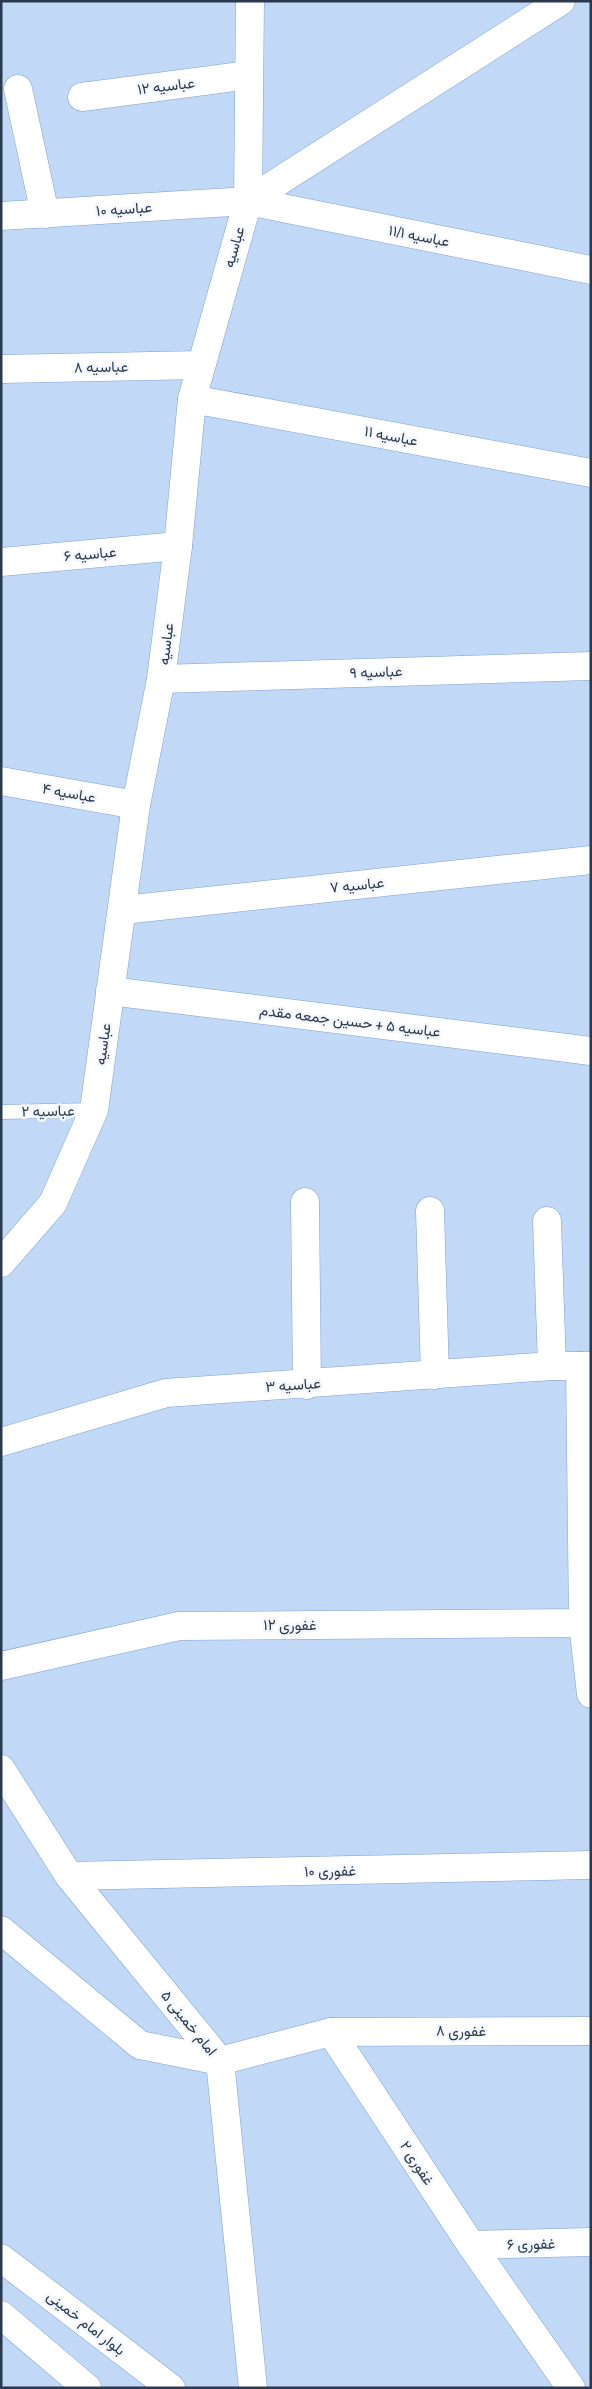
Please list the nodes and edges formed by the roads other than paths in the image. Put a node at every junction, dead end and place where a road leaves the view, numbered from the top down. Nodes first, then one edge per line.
1 (250, 1) edge
2 (561, 1) edge
3 (249, 75) junction
4 (18, 89) dead end
5 (82, 96) dead end
6 (248, 201) junction
7 (45, 214) junction
8 (1, 216) edge
9 (591, 270) edge
10 (200, 365) junction
11 (1, 369) edge
12 (192, 399) junction
13 (591, 473) edge
14 (178, 546) junction
15 (1, 562) edge
16 (591, 666) edge
17 (161, 679) junction
18 (1, 781) edge
19 (136, 806) junction
20 (591, 860) edge
21 (123, 910) junction
22 (110, 992) junction
23 (591, 1051) edge
24 (94, 1110) junction
25 (1, 1112) edge
26 (305, 1202) dead end
27 (430, 1210) dead end
28 (547, 1220) dead end
29 (1, 1263) edge
30 (552, 1366) junction
31 (585, 1366) edge
32 (435, 1375) junction
33 (307, 1385) junction
34 (1, 1442) edge
35 (587, 1623) edge
36 (1, 1666) edge
37 (591, 1694) edge
38 (1, 1769) edge
39 (591, 1866) edge
40 (69, 1876) junction
41 (1, 1930) edge
42 (591, 2030) edge
43 (331, 2032) junction
44 (220, 2061) junction
45 (591, 2242) edge
46 (471, 2245) junction
47 (1, 2258) edge
48 (2, 2317) edge
49 (87, 2388) edge
50 (170, 2388) edge
51 (253, 2388) edge
52 (571, 2388) edge

1 - 3 street, عباسیه
2 - 6 street
3 - 5 street, عباسیه ۱۲
3 - 6 street, عباسیه
4 - 7 street
6 - 7 street, عباسیه ۱۰
6 - 9 street, عباسیه ۱۱/۱
6 - 10 street, عباسیه
7 - 8 street, عباسیه ۱۰
10 - 11 street, عباسیه ۸
10 - 12 street, عباسیه
12 - 13 street, عباسیه ۱۱
12 - 14 street, عباسیه
14 - 15 street, عباسیه ۶
14 - 17 street, عباسیه
16 - 17 street, عباسیه ۹
17 - 19 street, عباسیه
18 - 19 street, عباسیه ۴
19 - 21 street, عباسیه
20 - 21 street, عباسیه ۷
21 - 22 street, عباسیه
22 - 23 street, عباسیه ۵ + حسین جمعه مقدم
22 - 24 street, عباسیه
24 - 25 lane, عباسیه ۲
24 - 29 street, عباسیه
26 - 33 street
27 - 32 street
28 - 30 street
30 - 31 street, عباسیه ۳
30 - 32 street, عباسیه ۳
31 - 35 street
32 - 33 street, عباسیه ۳
33 - 34 street, عباسیه ۳
35 - 36 street, غفوری ۱۲
35 - 37 street
38 - 40 street, امام خمینی ۵
39 - 40 street, غفوری ۱۰
40 - 44 street, امام خمینی ۵
41 - 44 street
42 - 43 street, غفوری ۸
43 - 44 street
43 - 46 street, غفوری ۲
44 - 51 street, امام خمینی ۵
45 - 46 street, غفوری ۶
46 - 52 street, غفوری ۲
47 - 50 street, بلوار امام خمینی
48 - 49 street

